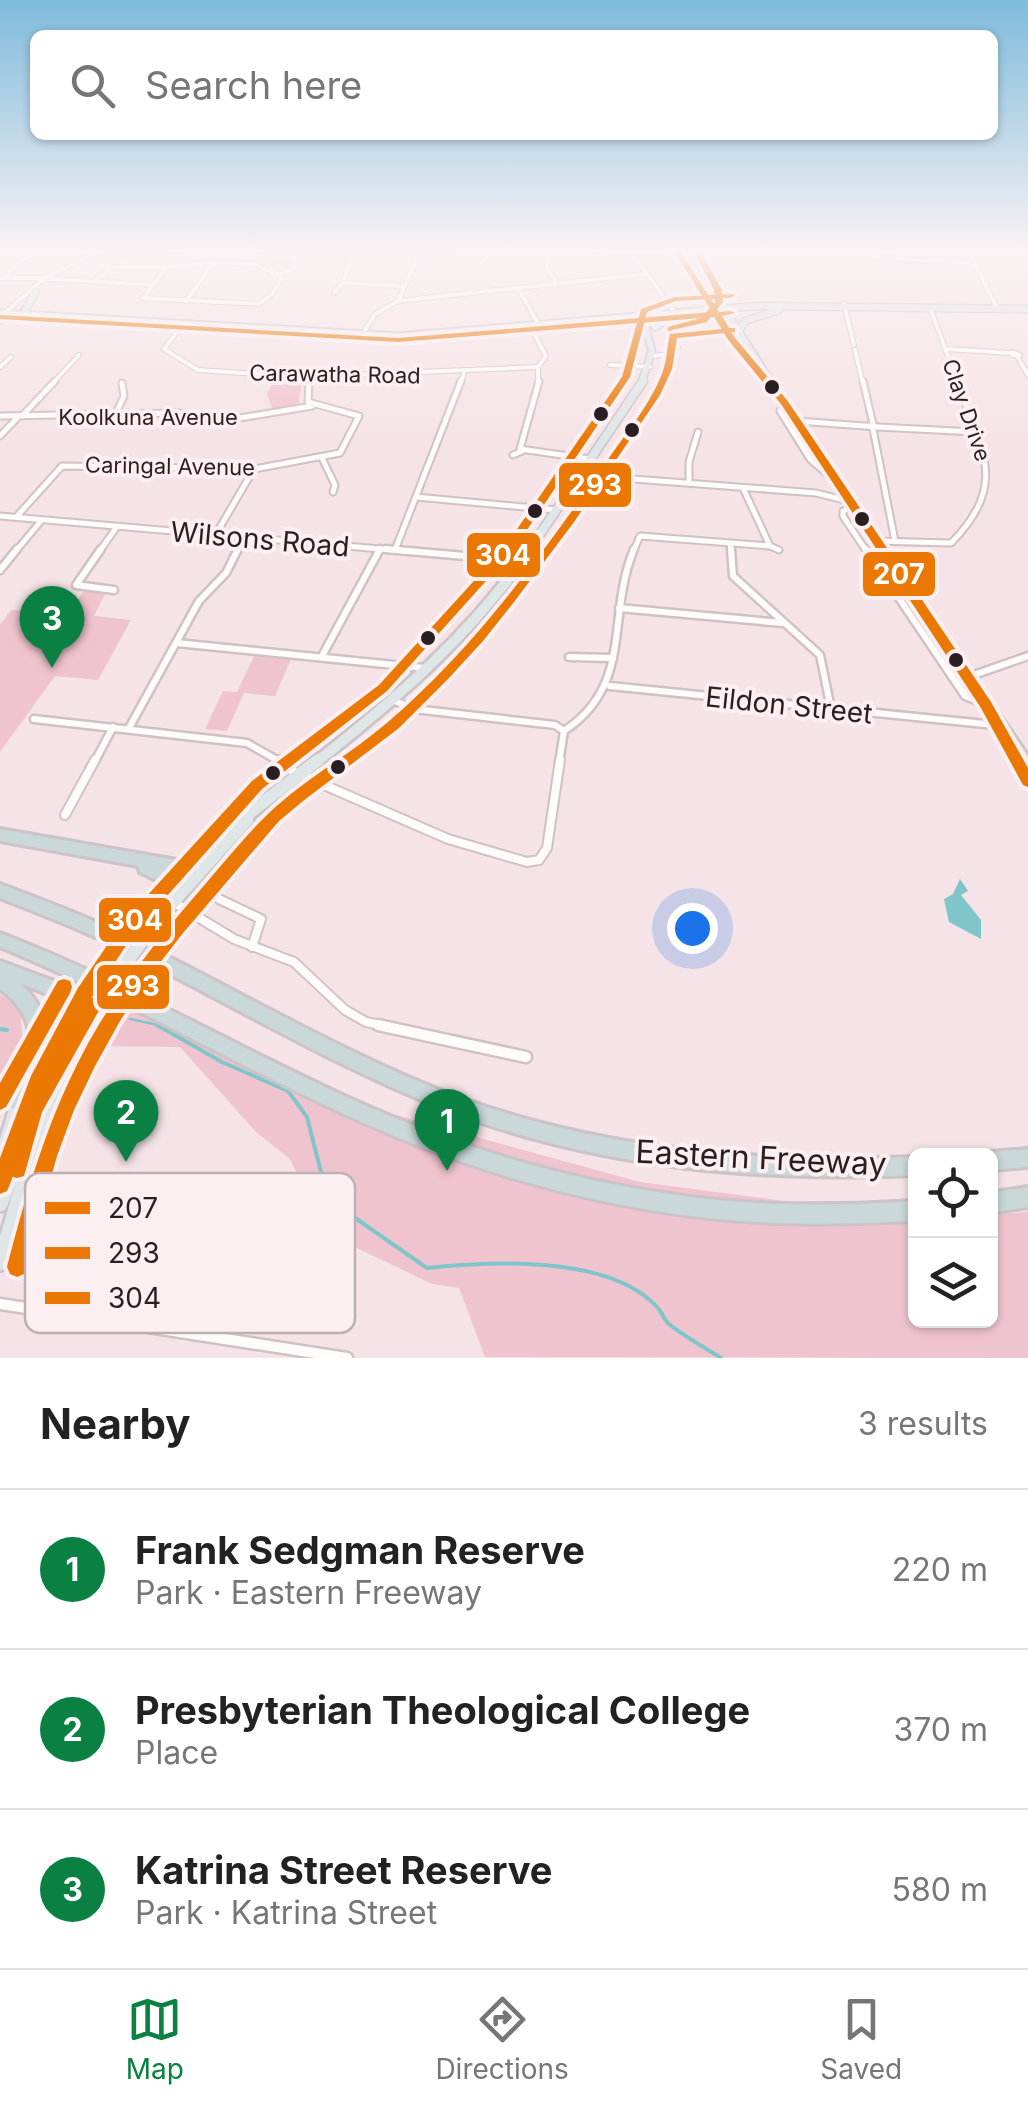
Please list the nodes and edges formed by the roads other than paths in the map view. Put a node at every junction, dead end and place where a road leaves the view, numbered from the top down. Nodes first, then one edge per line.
1 (378, 312) edge
2 (529, 312) edge
3 (686, 312) edge
4 (709, 312) edge
5 (715, 312) edge
6 (731, 312) edge
7 (772, 312) edge
8 (847, 312) edge
9 (932, 312) edge
10 (673, 313) junction
11 (4, 314) edge
12 (28, 314) joint
13 (698, 315) junction
14 (646, 316) junction
15 (627, 319) junction
16 (181, 326) junction
17 (535, 327) junction
18 (741, 328) junction
19 (652, 330) junction
20 (362, 335) junction
21 (732, 339) junction
22 (678, 348) dead end
23 (946, 348) junction
24 (1028, 352) edge
25 (654, 353) junction
26 (1015, 354) junction
27 (79, 355) dead end
28 (11, 357) dead end
29 (610, 365) dead end
30 (538, 367) junction
31 (650, 367) junction
32 (0, 368) edge
33 (464, 373) junction
34 (764, 374) junction
35 (1028, 376) edge
36 (309, 378) junction
37 (122, 383) dead end
38 (784, 402) junction
39 (312, 404) junction
40 (0, 416) edge
41 (116, 416) junction
42 (19, 417) junction
43 (823, 423) junction
44 (800, 426) junction
45 (873, 427) junction
46 (698, 432) dead end
47 (975, 432) junction
48 (0, 436) edge
49 (522, 451) junction
50 (512, 455) dead end
51 (322, 458) junction
52 (590, 462) junction
53 (254, 469) junction
54 (581, 475) junction
55 (602, 476) junction
56 (834, 479) junction
57 (689, 482) junction
58 (743, 487) junction
59 (333, 492) dead end
60 (816, 493) junction
61 (416, 497) junction
62 (848, 500) junction
63 (558, 510) junction
64 (18, 515) junction
65 (0, 516) edge
66 (41, 520) junction
67 (117, 527) junction
68 (216, 534) junction
69 (243, 540) junction
70 (875, 540) junction
71 (897, 541) junction
72 (730, 543) junction
73 (770, 546) junction
74 (380, 549) junction
75 (395, 550) junction
76 (779, 550) dead end
77 (522, 561) junction
78 (0, 570) edge
79 (114, 590) dead end
80 (619, 608) junction
81 (784, 624) junction
82 (177, 643) junction
83 (322, 656) junction
84 (1028, 656) edge
85 (568, 657) dead end
86 (613, 658) junction
87 (426, 669) junction
88 (966, 674) junction
89 (610, 686) junction
90 (395, 701) junction
91 (986, 704) junction
92 (830, 710) junction
93 (34, 720) dead end
94 (996, 722) junction
95 (113, 728) junction
96 (128, 728) junction
97 (564, 731) junction
98 (1028, 764) edge
99 (301, 775) junction
100 (1028, 781) edge
101 (269, 798) junction
102 (65, 815) dead end
103 (0, 836) edge
104 (89, 852) junction
105 (182, 867) junction
106 (170, 880) junction
107 (0, 891) edge
108 (219, 899) dead end
109 (172, 901) junction
110 (0, 940) edge
111 (252, 948) junction
112 (0, 969) edge
113 (0, 979) edge
114 (87, 997) junction
115 (526, 1056) dead end
116 (18, 1102) junction
117 (1028, 1158) edge
118 (998, 1160) edge
119 (0, 1164) edge
120 (908, 1166) edge
121 (20, 1175) junction
122 (1028, 1198) edge
123 (998, 1202) edge
124 (0, 1204) edge
125 (908, 1211) edge
126 (0, 1264) edge
127 (187, 1333) edge
128 (347, 1358) edge

1 - 20 street
2 - 17 street
3 - 10 main road
4 - 13 main road
5 - 21 main road
6 - 18 main road
7 - 18 main road
8 - 45 street
9 - 23 street, Clay Drive
10 - 13 main road
10 - 14 main road
10 - 19 main road
11 - 12 main road
11 - 16 main road
12 - 16 main road
13 - 21 main road
14 - 15 main road
14 - 17 main road
14 - 19 main road
15 - 17 main road
15 - 19 main road
16 - 17 main road
16 - 20 main road
16 - 36 street, Carawatha Road
17 - 20 main road
17 - 30 street
18 - 34 main road
19 - 25 main road
21 - 34 main road
22 - 25 street
23 - 26 street
23 - 47 street, Clay Drive
24 - 26 street
25 - 31 main road
26 - 35 street
27 - 42 street
28 - 32 street
29 - 31 street
30 - 33 street, Carawatha Road
30 - 49 street
31 - 52 main road
33 - 36 street, Carawatha Road
33 - 61 street
34 - 38 main road
36 - 39 street
37 - 41 street
38 - 44 main road
38 - 56 street
39 - 41 street, Koolkuna Avenue
39 - 51 street
40 - 42 street, Koolkuna Avenue
41 - 42 street, Koolkuna Avenue
42 - 48 street
43 - 44 street
43 - 44 street
43 - 45 street
44 - 56 main road
45 - 47 street
45 - 71 street
46 - 57 street
47 - 71 street, Clay Drive
49 - 50 street
49 - 52 street
51 - 53 street, Caringal Avenue
51 - 59 street
52 - 54 main road
52 - 55 street
53 - 64 street, Caringal Avenue
53 - 68 street
54 - 55 street
54 - 63 main road
55 - 57 street
56 - 62 main road
57 - 58 street
58 - 60 street
58 - 73 street
60 - 62 street
60 - 62 street
61 - 63 street
61 - 75 street
62 - 70 main road
62 - 91 street
63 - 77 main road
64 - 65 street, Wilsons Road
64 - 66 street, Wilsons Road
66 - 67 street, Wilsons Road
66 - 78 street
67 - 68 street, Wilsons Road
67 - 79 street
68 - 69 street, Wilsons Road
69 - 74 street, Wilsons Road
69 - 82 street
70 - 71 street, Clay Drive
70 - 88 main road
72 - 73 street
72 - 80 street
72 - 81 street
73 - 76 street
74 - 75 street, Wilsons Road
74 - 83 street
75 - 77 street, Wilsons Road
77 - 87 main road
80 - 81 street
80 - 86 street
81 - 92 street
82 - 83 street
82 - 96 street
83 - 87 street
84 - 88 street
85 - 86 street
86 - 89 street
87 - 90 main road
88 - 91 main road
89 - 92 street, Eildon Street
89 - 97 street
90 - 97 street
90 - 99 main road
91 - 94 main road
92 - 94 street, Eildon Street
93 - 95 street
94 - 98 main road
94 - 100 main road
95 - 96 street
95 - 102 street
96 - 99 street
97 - 99 street
99 - 101 main road
101 - 105 main road
101 - 109 main road
103 - 104 highway
104 - 105 highway
104 - 106 highway
105 - 106 main road
106 - 109 main road
106 - 114 main road, bridge
107 - 120 highway, Eastern Freeway
108 - 111 street
109 - 111 street
109 - 114 main road, bridge
110 - 125 highway, Eastern Freeway
111 - 115 street
112 - 114 highway
113 - 116 highway
114 - 116 main road
114 - 121 main road
116 - 119 main road
117 - 118 highway
121 - 124 main road
121 - 126 main road
122 - 123 highway
127 - 128 street

